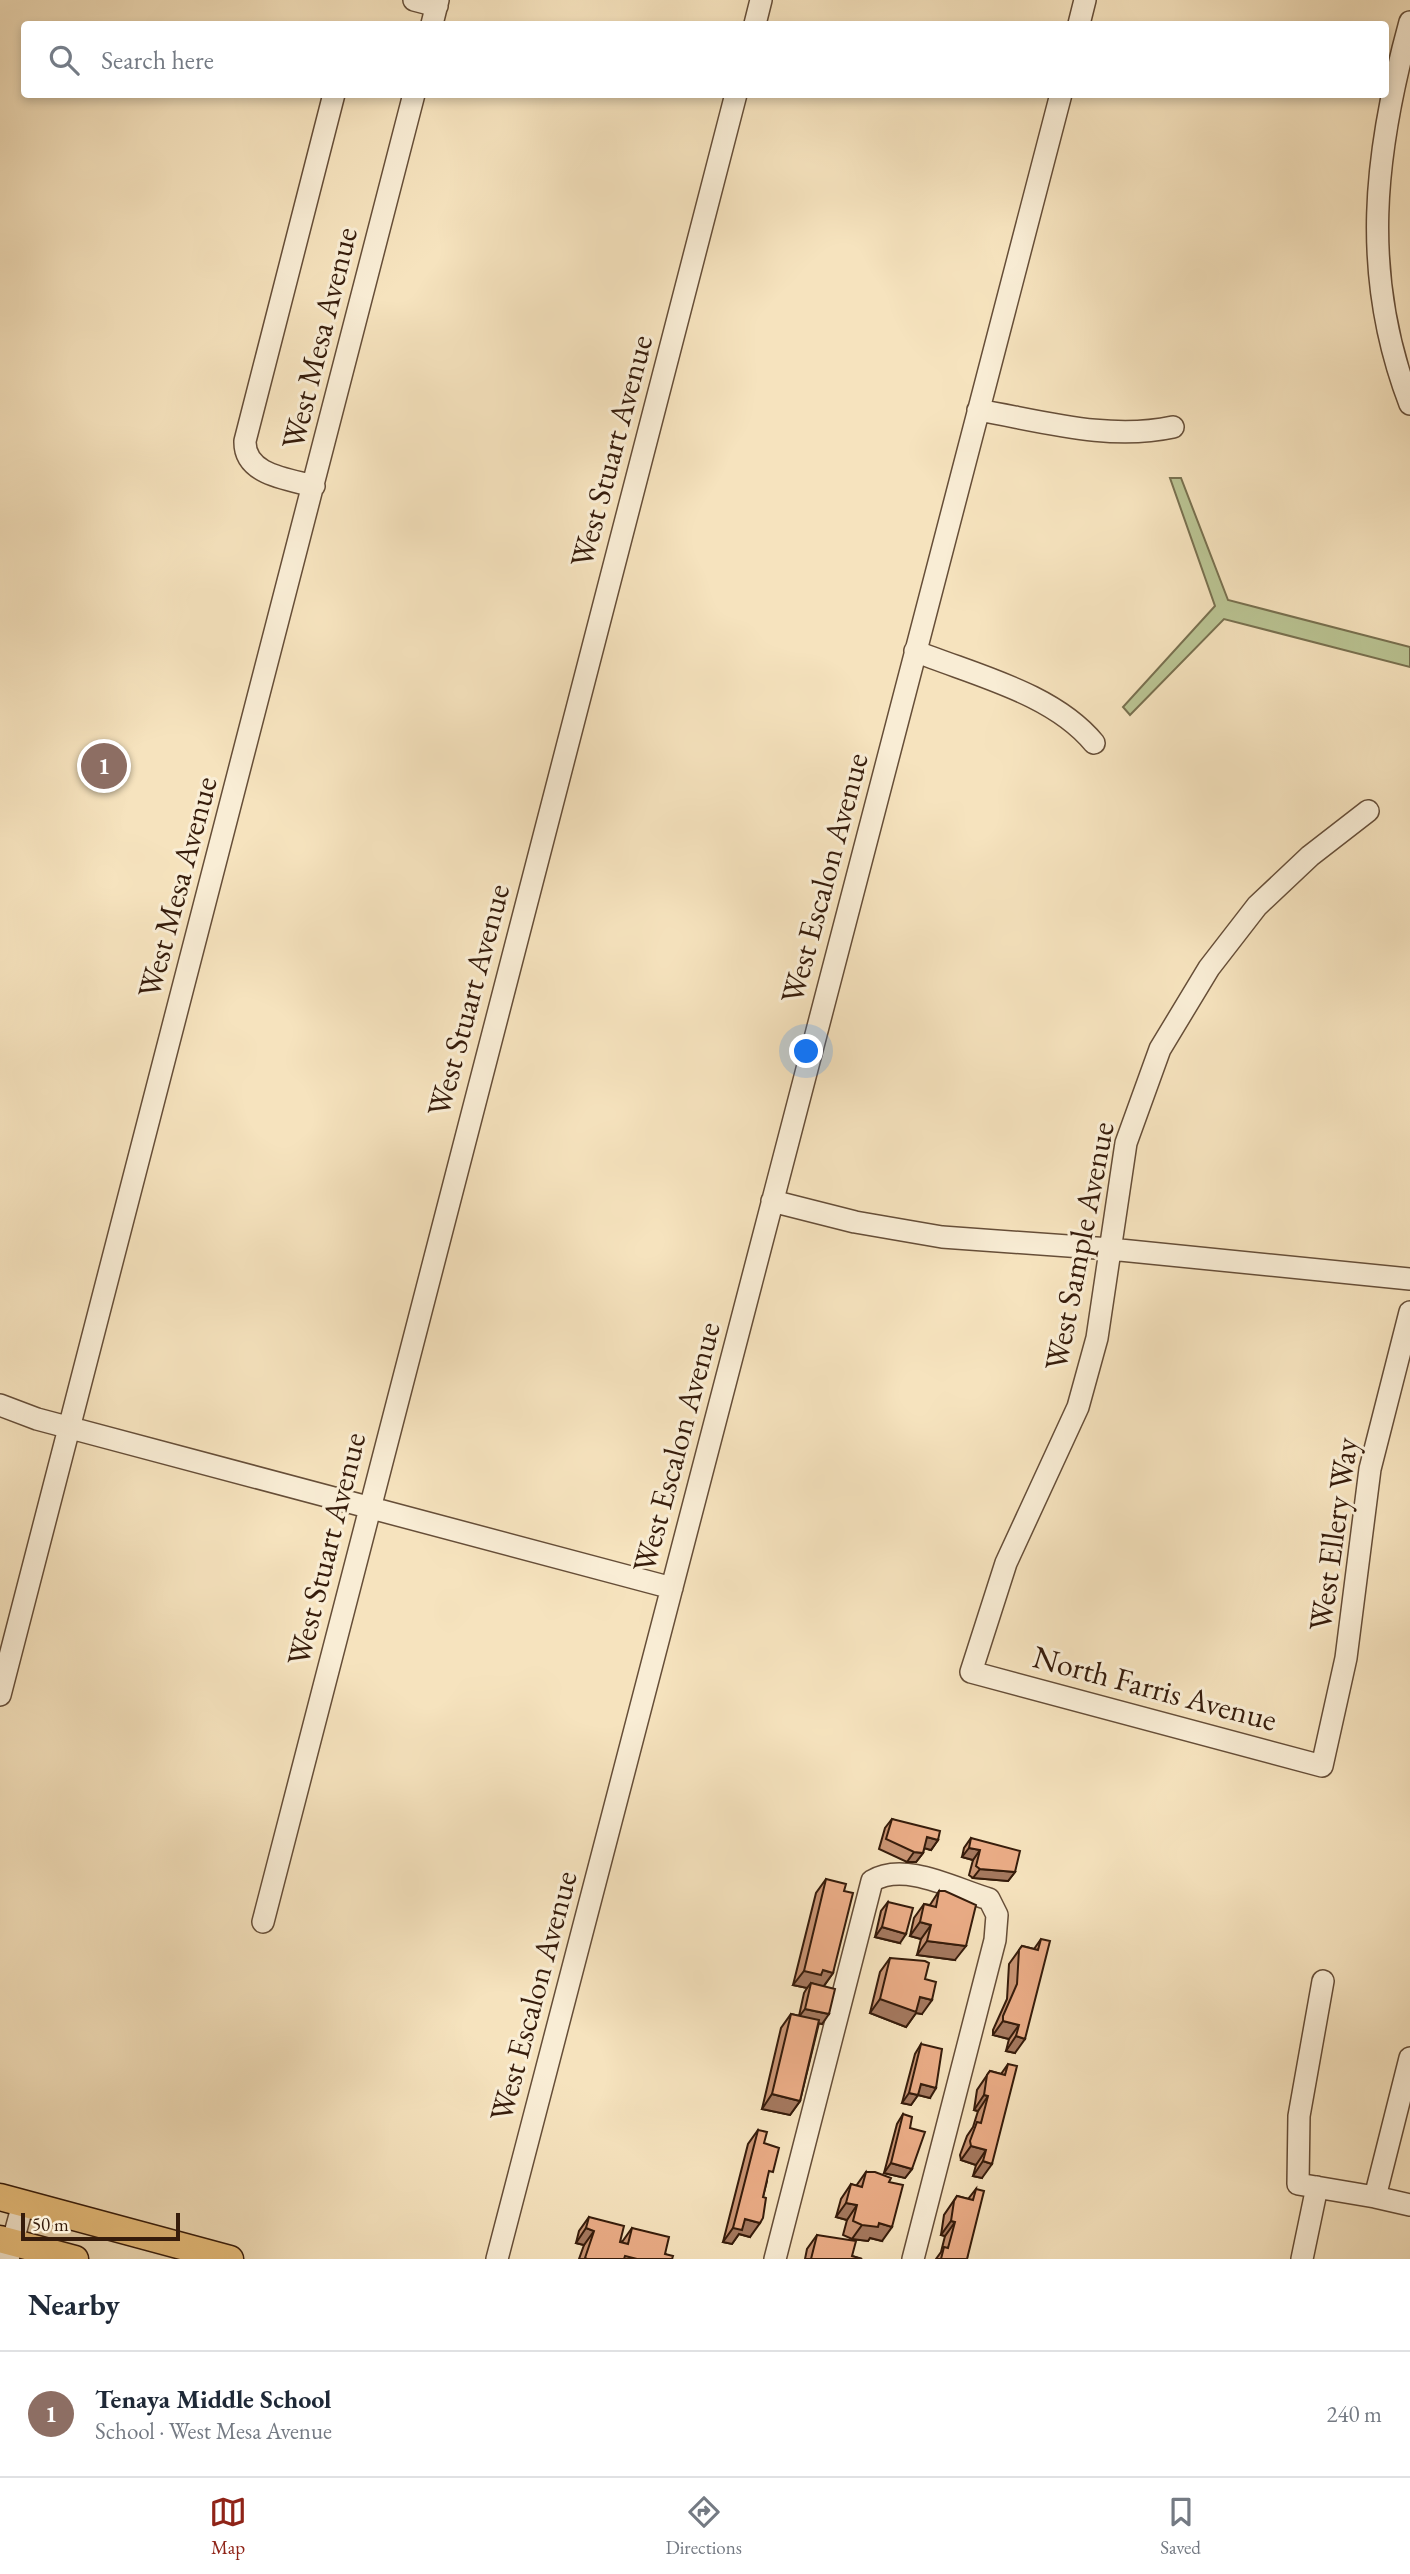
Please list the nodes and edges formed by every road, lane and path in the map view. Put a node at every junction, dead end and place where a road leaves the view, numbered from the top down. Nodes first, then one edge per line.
1 (414, 0) edge
2 (761, 0) edge
3 (1086, 0) edge
4 (436, 10) edge
5 (756, 21) edge
6 (1080, 21) edge
7 (1410, 22) edge
8 (333, 98) edge
9 (413, 98) edge
10 (735, 98) edge
11 (1060, 98) edge
12 (1410, 404) edge
13 (978, 410) junction
14 (1173, 427) dead end
15 (314, 486) junction
16 (915, 652) junction
17 (1094, 743) dead end
18 (1368, 811) dead end
19 (772, 1201) junction
20 (1110, 1249) junction
21 (1410, 1279) edge
22 (1410, 1312) edge
23 (0, 1405) edge
24 (69, 1427) junction
25 (369, 1508) junction
26 (672, 1588) junction
27 (971, 1672) joint
28 (0, 1695) edge
29 (1322, 1766) joint
30 (263, 1922) dead end
31 (1323, 1981) dead end
32 (1410, 2058) edge
33 (1317, 2187) junction
34 (1376, 2197) junction
35 (11, 2201) edge
36 (1410, 2205) edge
37 (7, 2247) edge
38 (75, 2259) edge
39 (230, 2259) edge
40 (497, 2259) edge
41 (775, 2259) edge
42 (914, 2259) edge
43 (1302, 2259) edge

1 - 4 street
2 - 5 street
3 - 6 street
7 - 12 street
8 - 15 street
9 - 15 street, West Mesa Avenue
10 - 25 street, West Stuart Avenue
11 - 13 street, West Escalon Avenue
13 - 14 street
13 - 16 street, West Escalon Avenue
15 - 24 street, West Mesa Avenue
16 - 17 street
16 - 19 street, West Escalon Avenue
18 - 20 street, West Sample Avenue
19 - 20 street
19 - 26 street, West Escalon Avenue
20 - 21 street
20 - 27 street, West Sample Avenue
22 - 29 street, West Ellery Way
23 - 24 street
24 - 25 street
24 - 28 street, West Mesa Avenue
25 - 26 street
25 - 30 street, West Stuart Avenue
26 - 40 street, West Escalon Avenue
27 - 29 street, North Farris Avenue
31 - 33 street
32 - 34 street
33 - 34 street
33 - 43 street
34 - 36 street
35 - 37 street
35 - 39 main road
37 - 38 main road
41 - 42 street

